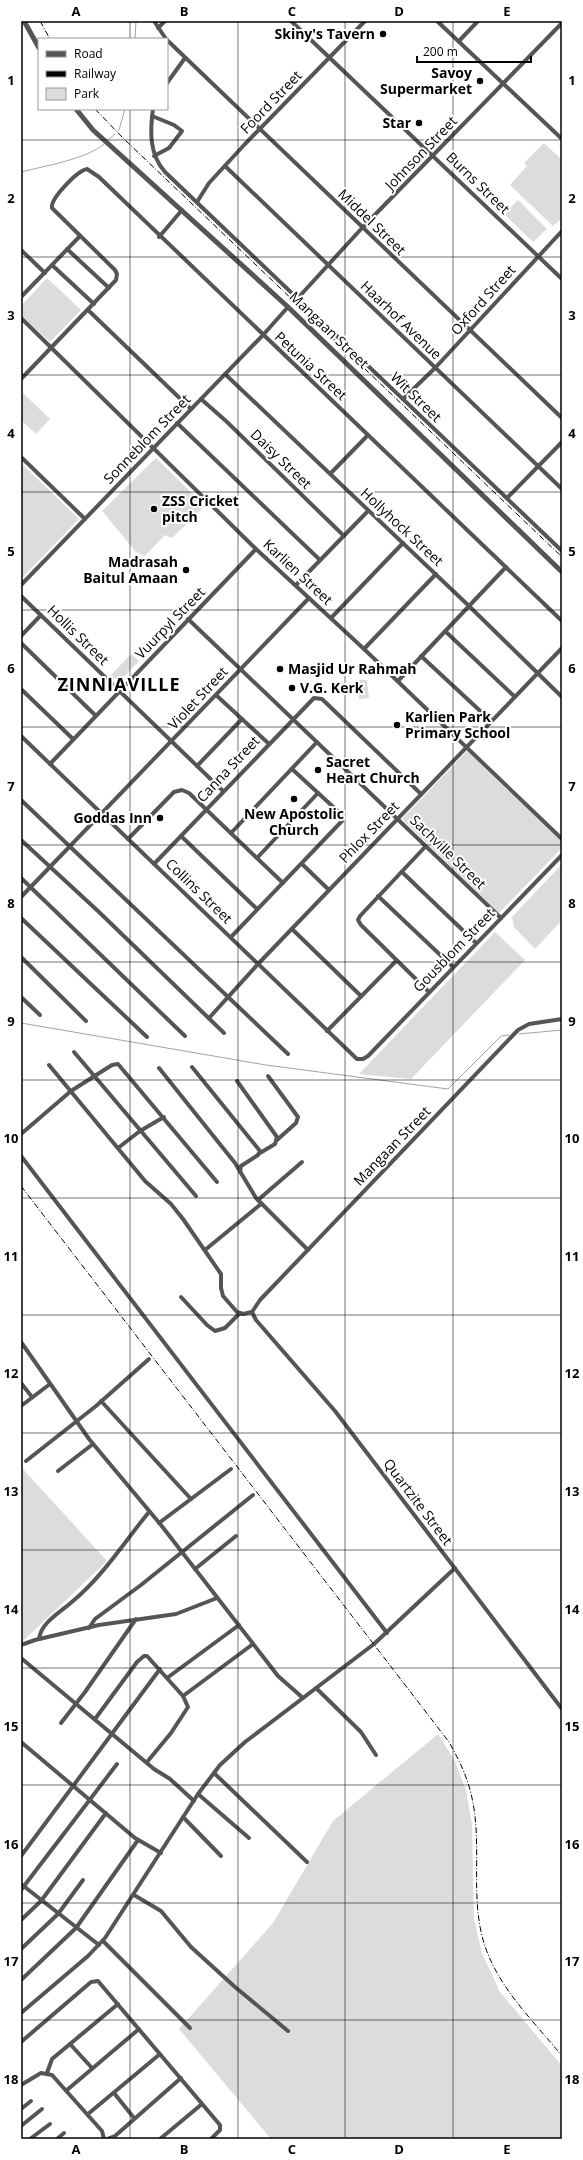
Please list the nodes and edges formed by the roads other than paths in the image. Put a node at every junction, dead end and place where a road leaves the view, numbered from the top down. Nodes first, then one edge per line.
1 (24, 21) edge
2 (154, 21) edge
3 (164, 21) edge
4 (291, 21) edge
5 (365, 21) edge
6 (438, 21) edge
7 (478, 21) edge
8 (562, 23) edge
9 (158, 28) junction
10 (166, 38) edge
11 (168, 40) edge
12 (459, 41) junction
13 (38, 46) edge
14 (185, 58) junction
15 (330, 58) junction
16 (168, 82) edge
17 (503, 84) junction
18 (77, 110) edge
19 (153, 110) edge
20 (152, 116) junction
21 (260, 129) junction
22 (562, 139) edge
23 (154, 156) junction
24 (434, 157) junction
25 (225, 166) junction
26 (197, 202) junction
27 (182, 210) junction
28 (362, 228) junction
29 (562, 231) edge
30 (80, 236) junction
31 (159, 237) junction
32 (67, 249) junction
33 (21, 250) edge
34 (538, 256) junction
35 (52, 265) junction
36 (328, 265) junction
37 (45, 273) junction
38 (562, 279) edge
39 (109, 288) junction
40 (21, 297) edge
41 (297, 299) junction
42 (94, 304) junction
43 (288, 307) junction
44 (88, 310) junction
45 (21, 318) edge
46 (470, 331) junction
47 (263, 335) junction
48 (51, 347) junction
49 (435, 368) junction
50 (225, 374) junction
51 (21, 379) edge
52 (201, 399) junction
53 (403, 399) junction
54 (191, 409) junction
55 (562, 418) edge
56 (177, 423) junction
57 (368, 435) junction
58 (562, 442) edge
59 (154, 448) junction
60 (21, 457) edge
61 (538, 466) junction
62 (331, 473) junction
63 (562, 489) edge
64 (507, 498) junction
65 (368, 511) junction
66 (84, 519) junction
67 (344, 536) junction
68 (403, 543) junction
69 (256, 549) junction
70 (562, 551) edge
71 (320, 560) junction
72 (506, 567) junction
73 (562, 572) edge
74 (436, 574) junction
75 (21, 585) edge
76 (296, 585) junction
77 (21, 596) edge
78 (309, 598) junction
79 (469, 606) junction
80 (41, 614) junction
81 (331, 618) junction
82 (188, 619) junction
83 (562, 621) edge
84 (445, 631) junction
85 (21, 636) edge
86 (21, 643) edge
87 (562, 648) edge
88 (364, 649) junction
89 (421, 656) junction
90 (241, 669) junction
91 (537, 673) junction
92 (398, 682) junction
93 (21, 688) edge
94 (120, 691) junction
95 (216, 695) junction
96 (515, 697) junction
97 (562, 697) edge
98 (95, 715) junction
99 (242, 719) junction
100 (293, 719) junction
101 (491, 721) junction
102 (21, 736) edge
103 (73, 739) junction
104 (172, 742) junction
105 (317, 742) junction
106 (268, 743) junction
107 (467, 747) junction
108 (50, 764) junction
109 (197, 766) junction
110 (292, 769) junction
111 (223, 791) junction
112 (318, 793) junction
113 (421, 794) junction
114 (21, 800) edge
115 (205, 810) junction
116 (102, 813) junction
117 (397, 819) junction
118 (231, 834) junction
119 (181, 836) junction
120 (128, 839) junction
121 (562, 839) edge
122 (21, 840) edge
123 (70, 846) junction
124 (425, 847) junction
125 (562, 855) edge
126 (257, 858) junction
127 (154, 864) junction
128 (302, 864) junction
129 (49, 867) junction
130 (402, 872) junction
131 (21, 878) edge
132 (283, 883) junction
133 (30, 887) junction
134 (329, 890) junction
135 (378, 896) junction
136 (21, 897) edge
137 (258, 909) junction
138 (21, 918) edge
139 (501, 918) junction
140 (292, 929) junction
141 (231, 937) junction
142 (476, 943) junction
143 (21, 957) edge
144 (396, 961) junction
145 (258, 964) junction
146 (453, 967) junction
147 (429, 992) junction
148 (229, 996) junction
149 (361, 996) junction
150 (21, 997) edge
151 (40, 1015) dead end
152 (209, 1018) junction
153 (562, 1019) edge
154 (86, 1021) dead end
155 (327, 1031) junction
156 (224, 1033) dead end
157 (185, 1036) dead end
158 (147, 1037) dead end
159 (74, 1052) dead end
160 (288, 1054) dead end
161 (362, 1060) joint
162 (49, 1065) dead end
163 (192, 1067) dead end
164 (159, 1068) dead end
165 (94, 1076) junction
166 (268, 1076) dead end
167 (237, 1081) dead end
168 (71, 1091) junction
169 (164, 1117) junction
170 (140, 1131) junction
171 (21, 1134) edge
172 (277, 1140) junction
173 (118, 1148) junction
174 (260, 1153) junction
175 (21, 1156) edge
176 (302, 1162) dead end
177 (240, 1173) junction
178 (217, 1182) dead end
179 (196, 1196) dead end
180 (258, 1200) junction
181 (261, 1204) junction
182 (205, 1250) junction
183 (308, 1250) junction
184 (181, 1297) dead end
185 (252, 1312) junction
186 (240, 1313) junction
187 (21, 1342) edge
188 (149, 1359) dead end
189 (21, 1383) edge
190 (50, 1384) junction
191 (32, 1397) junction
192 (101, 1401) junction
193 (21, 1406) edge
194 (76, 1420) junction
195 (93, 1444) junction
196 (26, 1461) dead end
197 (230, 1469) dead end
198 (58, 1471) dead end
199 (253, 1495) dead end
200 (191, 1500) junction
201 (149, 1512) junction
202 (159, 1523) junction
203 (236, 1536) dead end
204 (181, 1552) junction
205 (455, 1568) junction
206 (195, 1569) junction
207 (217, 1598) junction
208 (136, 1619) junction
209 (239, 1625) junction
210 (89, 1628) junction
211 (387, 1633) junction
212 (39, 1639) junction
213 (253, 1644) junction
214 (21, 1646) edge
215 (21, 1658) edge
216 (160, 1668) junction
217 (168, 1678) junction
218 (316, 1688) junction
219 (183, 1696) junction
220 (303, 1698) junction
221 (76, 1704) junction
222 (562, 1708) edge
223 (95, 1719) junction
224 (61, 1723) dead end
225 (110, 1733) junction
226 (21, 1742) edge
227 (376, 1754) dead end
228 (147, 1762) junction
229 (117, 1764) dead end
230 (214, 1773) junction
231 (73, 1785) junction
232 (198, 1794) junction
233 (90, 1798) junction
234 (194, 1801) junction
235 (106, 1813) junction
236 (183, 1817) junction
237 (249, 1838) dead end
238 (138, 1840) junction
239 (160, 1853) junction
240 (21, 1856) edge
241 (221, 1856) dead end
242 (307, 1862) dead end
243 (83, 1880) dead end
244 (22, 1887) edge
245 (134, 1895) junction
246 (41, 1901) junction
247 (58, 1914) junction
248 (21, 1920) edge
249 (76, 1928) junction
250 (103, 1941) junction
251 (99, 1945) junction
252 (21, 1949) edge
253 (21, 1980) edge
254 (118, 2004) junction
255 (21, 2013) edge
256 (190, 2028) dead end
257 (139, 2029) junction
258 (288, 2031) dead end
259 (21, 2042) edge
260 (70, 2044) junction
261 (160, 2054) junction
262 (92, 2068) junction
263 (47, 2073) junction
264 (181, 2078) junction
265 (22, 2082) edge
266 (67, 2090) junction
267 (114, 2093) junction
268 (31, 2101) dead end
269 (202, 2104) junction
270 (21, 2109) edge
271 (42, 2109) dead end
272 (88, 2114) junction
273 (134, 2118) junction
274 (50, 2124) dead end
275 (21, 2126) edge
276 (64, 2133) dead end
277 (30, 2139) edge
278 (57, 2139) edge
279 (104, 2139) edge
280 (107, 2139) edge
281 (160, 2139) edge
282 (211, 2139) edge

1 - 13 street
2 - 9 street, Middel Street
3 - 9 street
4 - 15 street, Burns Street
5 - 15 street, Foord Street
6 - 12 street
7 - 12 street
8 - 17 street, Johnson Street
9 - 10 street, Middel Street
11 - 14 street, Middel Street
12 - 17 street
14 - 16 street
14 - 21 street, Middel Street
15 - 21 street, Foord Street
15 - 24 street, Burns Street
17 - 22 street
17 - 24 street, Johnson Street
18 - 27 street, Mangaan Street
19 - 20 street, Wit Street
20 - 23 street, Wit Street
20 - 23 street
21 - 25 street, Foord Street
21 - 28 street, Middel Street
23 - 26 street, Wit Street
24 - 28 street, Johnson Street
24 - 34 street, Burns Street
25 - 26 street, Foord Street
25 - 36 street, Haarhof Avenue
26 - 41 street, Wit Street
27 - 31 street
27 - 43 street, Mangaan Street
28 - 36 street, Johnson Street
28 - 46 street, Middel Street
29 - 34 street, Oxford Street
30 - 31 street, Petunia Street
30 - 32 street
30 - 39 street
31 - 47 street, Petunia Street
32 - 35 street
32 - 39 street
33 - 37 street
34 - 38 street, Burns Street
34 - 46 street, Oxford Street
35 - 37 street
35 - 42 street
36 - 41 street, Johnson Street
36 - 49 street, Haarhof Avenue
37 - 40 street
39 - 42 street
41 - 53 street, Wit Street
42 - 44 street
43 - 47 street, Sonneblom Street
43 - 73 street, Mangaan Street
44 - 48 street
44 - 54 street
45 - 48 street, Karlien Street
46 - 49 street, Oxford Street
46 - 55 street, Middel Street
47 - 50 street, Sonneblom Street
47 - 57 street, Petunia Street
48 - 51 street
48 - 59 street, Karlien Street
49 - 53 street, Oxford Street
49 - 61 street, Haarhof Avenue
50 - 52 street, Sonneblom Street
50 - 62 street, Hollyhock Street
52 - 54 street, Sonneblom Street
52 - 67 street, Daisy Street
53 - 64 street, Wit Street
54 - 56 street, Sonneblom Street
56 - 59 street, Sonneblom Street
56 - 71 street
57 - 62 street
57 - 72 street, Petunia Street
58 - 61 street
59 - 66 street, Sonneblom Street
59 - 69 street, Karlien Street
60 - 66 street
61 - 63 street, Haarhof Avenue
61 - 64 street
62 - 65 street, Hollyhock Street
64 - 70 street, Wit Street
65 - 67 street
65 - 68 street, Hollyhock Street
66 - 75 street, Sonneblom Street
67 - 71 street
68 - 74 street, Hollyhock Street
68 - 81 street
69 - 76 street, Karlien Street
69 - 82 street, Vuurpyl Street
71 - 76 street
72 - 79 street
72 - 83 street, Petunia Street
74 - 79 street, Hollyhock Street
74 - 88 street
76 - 78 street, Karlien Street
77 - 80 street, Hollis Street
78 - 81 street, Karlien Street
78 - 90 street, Violet Street
79 - 84 street
79 - 91 street, Hollyhock Street
80 - 85 street
80 - 94 street, Hollis Street
81 - 88 street, Karlien Street
82 - 90 street, Sachville Street
82 - 94 street, Vuurpyl Street
84 - 89 street
84 - 96 street
86 - 98 street
87 - 91 street, Phlox Street
88 - 92 street, Karlien Street
89 - 92 street
89 - 101 street
90 - 95 street, Violet Street
90 - 100 street, Sachville Street
91 - 96 street, Phlox Street
91 - 97 street, Hollyhock Street
92 - 107 street, Karlien Street
93 - 103 street
94 - 98 street, Vuurpyl Street
94 - 104 street, Hollis Street
95 - 99 street
95 - 104 street, Violet Street
96 - 101 street, Phlox Street
98 - 103 street, Vuurpyl Street
99 - 106 street
99 - 109 street
100 - 105 street, Sachville Street
100 - 106 street, Canna Street
100 - 113 street, Canna Street
101 - 107 street, Phlox Street
102 - 108 street, Collins Street
103 - 108 street, Vuurpyl Street
104 - 109 street, Hollis Street
104 - 116 street, Violet Street
105 - 110 street
105 - 117 street, Sachville Street
106 - 111 street, Canna Street
107 - 113 street, Phlox Street
107 - 121 street, Karlien Street
108 - 116 street, Collins Street
109 - 111 street, Hollis Street
110 - 112 street
110 - 118 street
111 - 115 street, Canna Street
112 - 126 street
112 - 128 street
113 - 117 street, Phlox Street
114 - 123 street
115 - 118 street
115 - 119 street, Canna Street
115 - 120 street
116 - 120 street, Collins Street
116 - 123 street, Violet Street
117 - 124 street, Sachville Street
117 - 134 street, Phlox Street
118 - 126 street
119 - 127 street, Canna Street
119 - 137 street
120 - 127 street, Collins Street
122 - 129 street
123 - 129 street, Violet Street
123 - 148 street
124 - 130 street
124 - 139 street, Sachville Street
125 - 139 street, Gousblom Street
126 - 132 street
127 - 141 street, Collins Street
128 - 132 street
128 - 134 street
129 - 133 street, Violet Street
129 - 152 street
130 - 135 street
130 - 142 street
131 - 133 street
132 - 137 street
133 - 136 street, Violet Street
133 - 157 street
134 - 140 street, Phlox Street
135 - 144 street
135 - 146 street
137 - 141 street
138 - 158 street
139 - 142 street, Gousblom Street
140 - 145 street, Phlox Street
140 - 149 street
141 - 145 street, Collins Street
142 - 146 street, Gousblom Street
143 - 154 street
144 - 147 street
144 - 149 street
145 - 148 street, Phlox Street
145 - 155 street, Collins Street
146 - 147 street, Gousblom Street
147 - 161 street, Gousblom Street
148 - 152 street, Phlox Street
148 - 160 street
149 - 155 street
150 - 151 street
152 - 156 street
153 - 183 street, Mangaan Street
155 - 161 street, Collins Street
159 - 165 street
162 - 168 street
163 - 174 street
164 - 177 street
165 - 168 street
165 - 169 street
165 - 170 street
166 - 172 street
167 - 172 street
168 - 171 street
168 - 173 street
169 - 170 street
169 - 178 street
170 - 173 street
170 - 179 street
172 - 174 street
173 - 182 street
174 - 177 street
175 - 211 street
176 - 180 street
177 - 180 street
180 - 181 street
181 - 182 street
181 - 183 street
182 - 186 street
183 - 185 street, Mangaan Street
184 - 186 street
185 - 186 street
185 - 205 street, Quartzite Street
187 - 190 street
188 - 192 street
189 - 191 street
190 - 191 street
190 - 194 street
191 - 193 street
192 - 194 street
192 - 200 street
194 - 195 street
194 - 196 street
195 - 198 street
195 - 201 street
197 - 200 street
199 - 204 street
200 - 202 street
201 - 202 street
201 - 212 street
202 - 204 street
203 - 206 street
204 - 206 street
204 - 210 street
205 - 211 street
205 - 222 street, Quartzite Street
206 - 207 street
207 - 208 street
207 - 209 street
208 - 210 street
208 - 221 street
209 - 213 street
209 - 217 street
210 - 212 street
211 - 218 street
212 - 214 street
213 - 219 street
213 - 220 street
215 - 221 street
216 - 217 street
216 - 223 street
216 - 225 street
217 - 219 street
218 - 220 street
218 - 227 street
219 - 228 street
220 - 230 street
221 - 223 street
221 - 224 street
223 - 225 street
225 - 228 street
225 - 231 street
226 - 231 street
228 - 234 street
229 - 233 street
230 - 232 street
230 - 242 street
231 - 233 street
231 - 240 street
232 - 234 street
232 - 237 street
233 - 235 street
233 - 244 street
234 - 236 street
235 - 238 street
235 - 246 street
236 - 239 street
236 - 241 street
238 - 239 street
238 - 249 street
239 - 245 street
243 - 247 street
244 - 246 street
245 - 250 street
245 - 258 street
246 - 247 street
246 - 248 street
247 - 249 street
247 - 252 street
249 - 251 street
249 - 253 street
250 - 251 street
250 - 256 street
251 - 255 street
254 - 257 street
254 - 259 street
254 - 260 street
257 - 261 street
257 - 262 street
260 - 262 street
260 - 263 street
261 - 264 street
261 - 267 street
262 - 266 street
263 - 265 street
263 - 266 street
264 - 269 street
264 - 273 street
266 - 272 street
267 - 272 street
267 - 273 street
268 - 270 street
269 - 281 street
269 - 282 street
271 - 275 street
272 - 279 street
273 - 280 street
274 - 277 street
276 - 278 street

